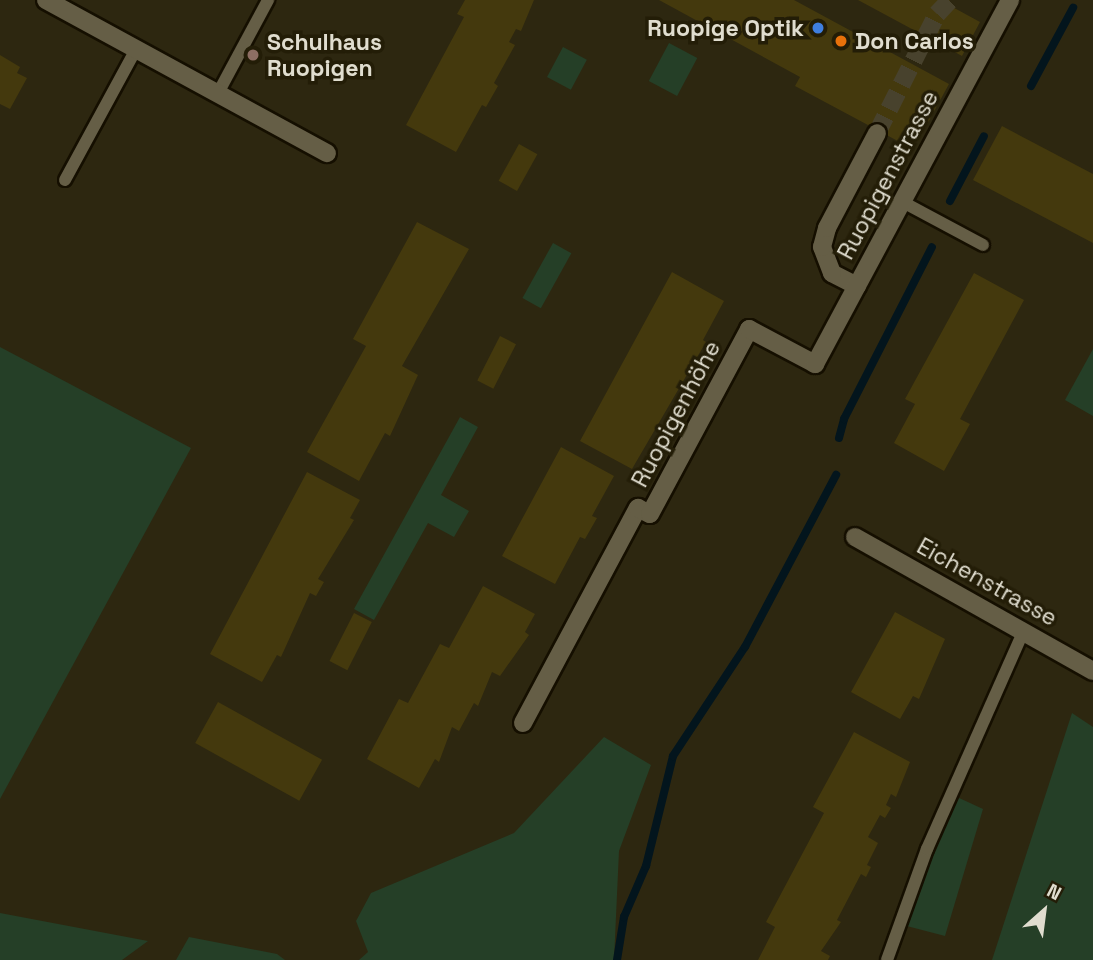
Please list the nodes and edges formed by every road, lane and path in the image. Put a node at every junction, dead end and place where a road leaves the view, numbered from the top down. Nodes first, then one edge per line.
1 (46, 0) edge
2 (268, 0) edge
3 (1010, 0) edge
4 (136, 49) junction
5 (218, 93) junction
6 (877, 133) tunnel mouth
7 (327, 153) dead end
8 (65, 180) dead end
9 (901, 201) junction
10 (983, 245) dead end
11 (857, 286) junction
12 (855, 537) dead end
13 (1024, 630) junction
14 (1093, 671) edge
15 (523, 723) dead end
16 (887, 960) edge

1 - 4 street
2 - 5 lane
3 - 9 street, Ruopigenstrasse
4 - 5 street
4 - 8 lane
5 - 7 street
6 - 11 street, Ruopigenstrasse
9 - 10 lane
9 - 11 street, Ruopigenstrasse
11 - 15 street, Ruopigenhöhe
12 - 13 street, Eichenstrasse
13 - 14 street, Eichenstrasse
13 - 16 lane

